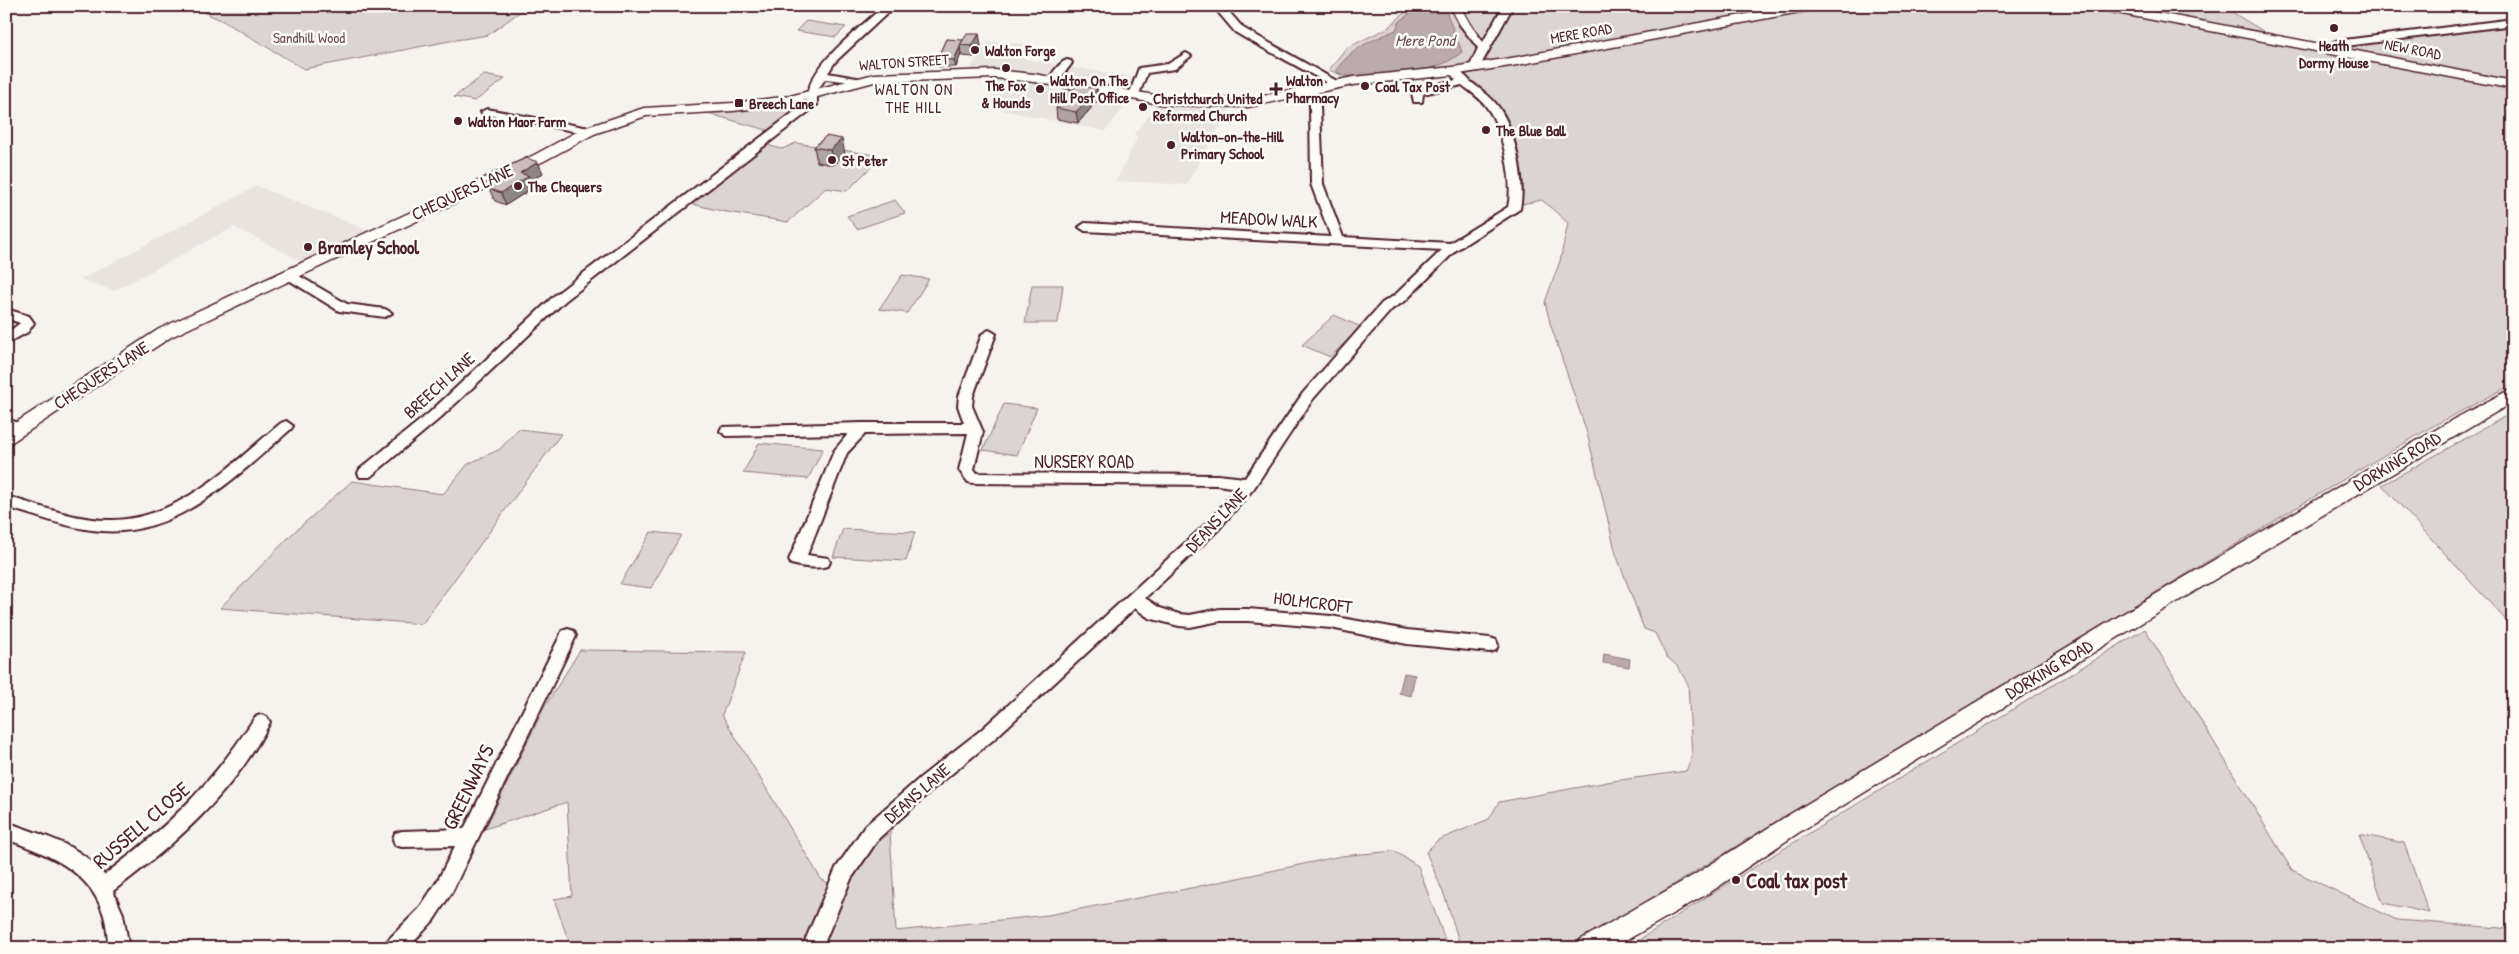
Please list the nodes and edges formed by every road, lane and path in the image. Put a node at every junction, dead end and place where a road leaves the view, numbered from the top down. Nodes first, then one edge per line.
1 (890, 6) edge
2 (1218, 6) edge
3 (1455, 6) edge
4 (1508, 6) edge
5 (1811, 6) edge
6 (2101, 6) edge
7 (2513, 22) edge
8 (1483, 48) junction
9 (2326, 48) junction
10 (1186, 56) dead end
11 (1067, 63) dead end
12 (1474, 68) junction
13 (1453, 71) junction
14 (822, 75) junction
15 (858, 81) junction
16 (1053, 81) junction
17 (1462, 81) junction
18 (1337, 84) junction
19 (2513, 85) edge
20 (1312, 90) junction
21 (813, 95) junction
22 (1134, 95) junction
23 (1418, 100) dead end
24 (487, 112) dead end
25 (589, 131) junction
26 (1085, 227) dead end
27 (1338, 240) junction
28 (1452, 247) junction
29 (289, 274) junction
30 (6, 313) edge
31 (385, 313) dead end
32 (989, 334) dead end
33 (6, 340) edge
34 (2513, 394) edge
35 (286, 426) dead end
36 (862, 428) junction
37 (973, 428) junction
38 (11, 430) edge
39 (727, 431) dead end
40 (365, 473) dead end
41 (1249, 484) junction
42 (6, 501) edge
43 (822, 562) dead end
44 (1135, 600) junction
45 (568, 636) dead end
46 (1490, 645) dead end
47 (261, 722) dead end
48 (6, 830) edge
49 (469, 837) junction
50 (402, 840) dead end
51 (102, 888) junction
52 (119, 948) edge
53 (394, 948) edge
54 (812, 948) edge
55 (1589, 948) edge

1 - 14 street
2 - 18 street
3 - 8 street
4 - 8 street
5 - 12 main road, MERE ROAD
6 - 9 main road, NEW ROAD
7 - 9 street
8 - 12 street
9 - 19 main road, NEW ROAD
10 - 22 street
11 - 16 street
12 - 13 main road, WALTON STREET
13 - 17 street, DEANS LANE
13 - 18 main road, WALTON STREET
14 - 15 street
14 - 21 street
15 - 16 main road, WALTON STREET
15 - 21 main road, WALTON STREET
16 - 22 main road, WALTON STREET
17 - 23 street
17 - 28 street, DEANS LANE
18 - 20 main road, WALTON STREET
20 - 22 main road, WALTON STREET
20 - 27 street
21 - 25 main road, CHEQUERS LANE
21 - 40 street, BREECH LANE
24 - 25 street
25 - 29 main road, CHEQUERS LANE
26 - 27 street, MEADOW WALK
27 - 28 street, MEADOW WALK
28 - 41 street, DEANS LANE
29 - 31 street
29 - 38 main road, CHEQUERS LANE
30 - 33 street
32 - 37 street, NURSERY ROAD
34 - 55 main road, DORKING ROAD
35 - 42 street
36 - 37 street
36 - 39 street
36 - 43 street
37 - 41 street, NURSERY ROAD
41 - 44 street, DEANS LANE
44 - 46 street, HOLMCROFT
44 - 54 street, DEANS LANE
45 - 49 street, GREENWAYS
47 - 51 street, RUSSELL CLOSE
48 - 51 street
49 - 50 street
49 - 53 street, GREENWAYS
51 - 52 street

